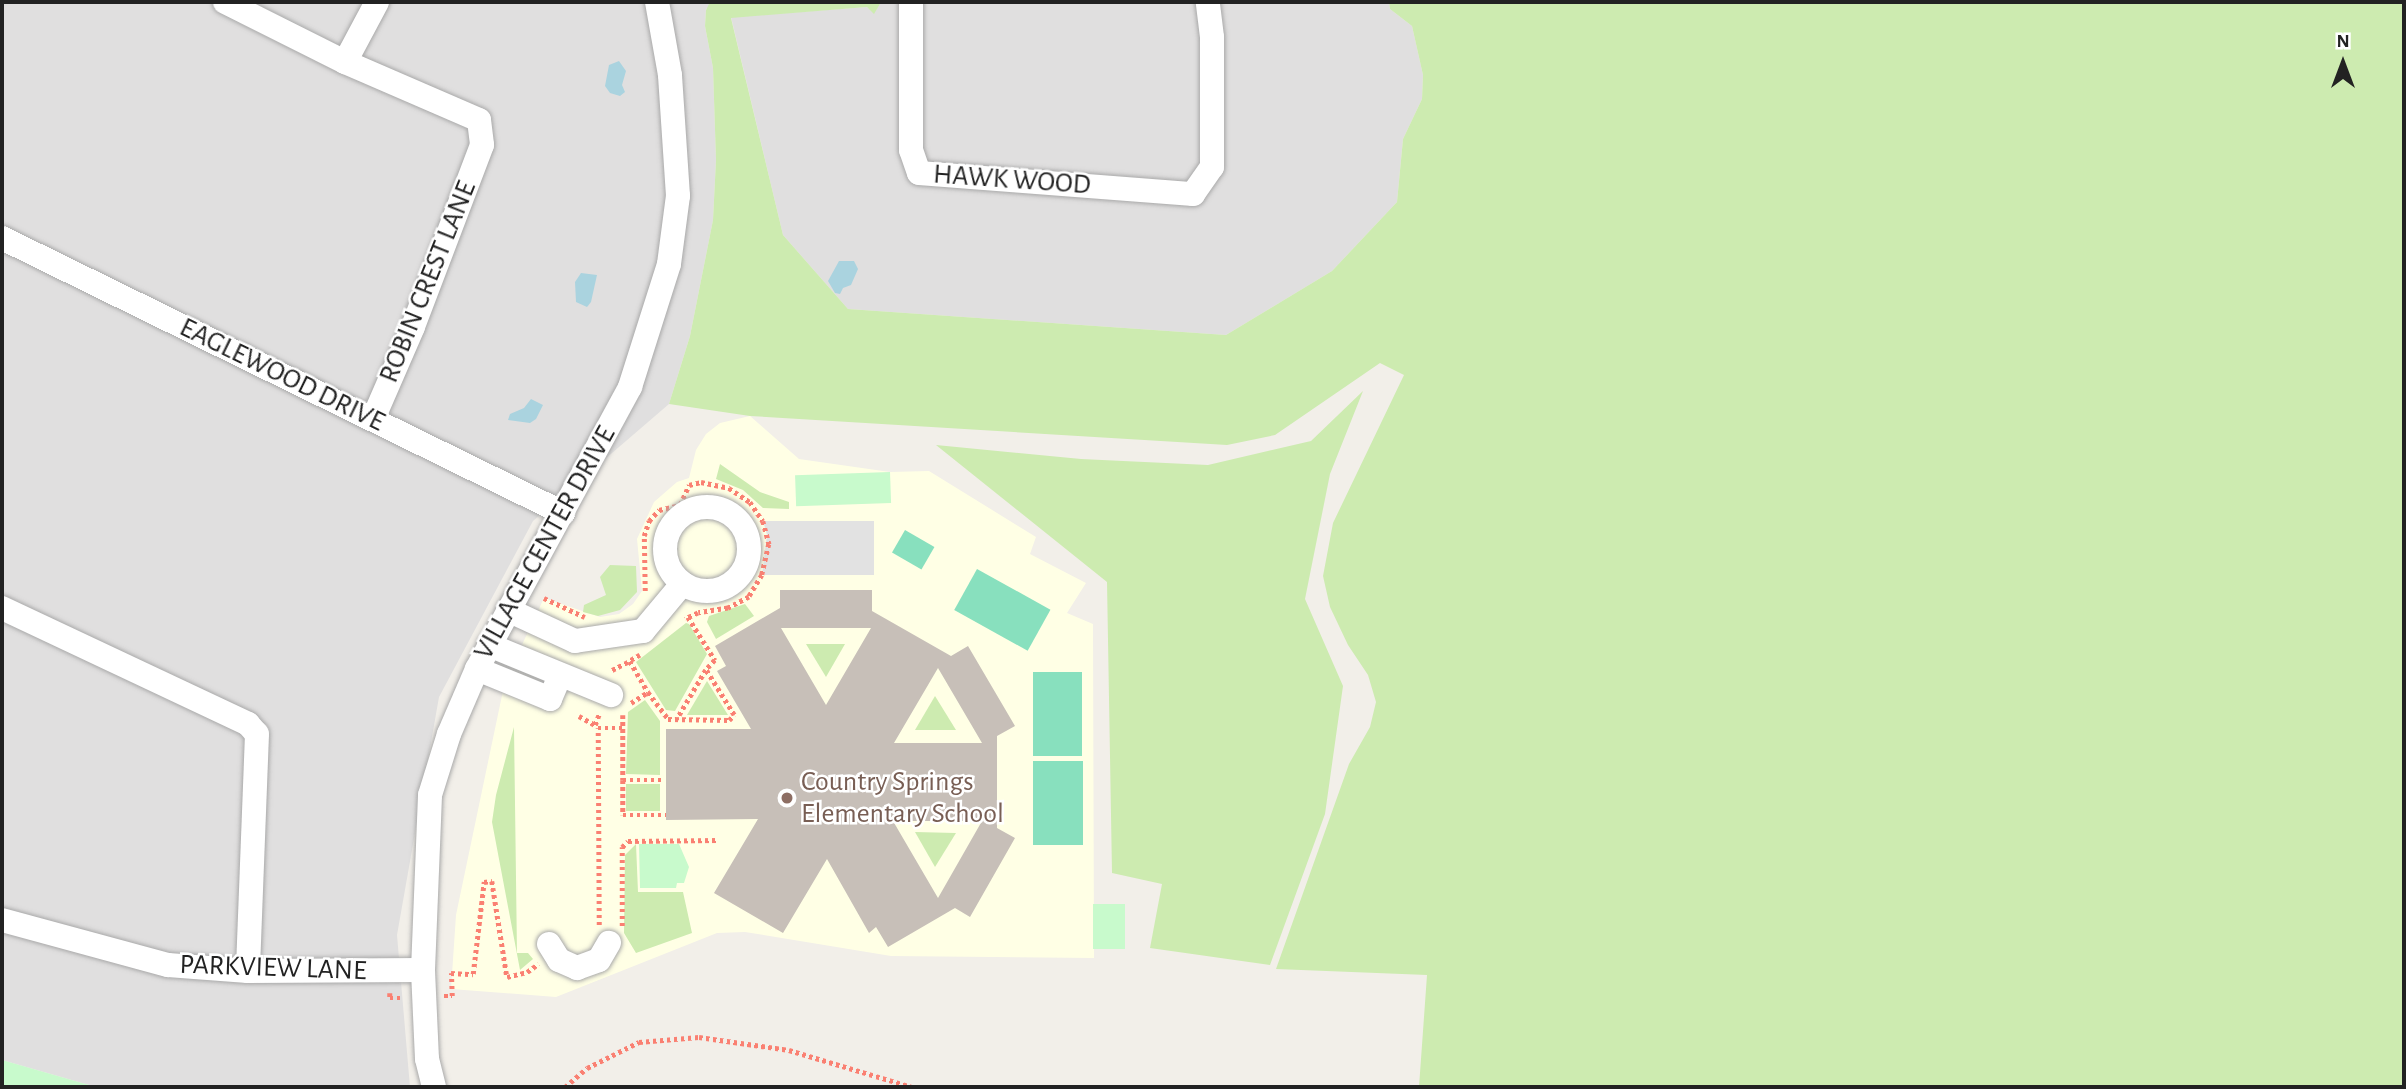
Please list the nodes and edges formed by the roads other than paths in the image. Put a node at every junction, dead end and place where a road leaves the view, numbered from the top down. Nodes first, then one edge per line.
1 (225, 2) edge
2 (377, 2) edge
3 (657, 2) edge
4 (911, 2) edge
5 (1208, 2) edge
6 (345, 62) junction
7 (2, 238) edge
8 (373, 419) junction
9 (562, 513) junction
10 (679, 579) dead end
11 (511, 604) junction
12 (2, 608) edge
13 (489, 645) junction
14 (477, 669) junction
15 (560, 675) junction
16 (611, 695) dead end
17 (2, 920) edge
18 (603, 937) road end
19 (549, 944) dead end
20 (423, 970) junction
21 (248, 971) junction
22 (434, 1087) edge

1 - 6 street
2 - 6 street
3 - 9 street, VILLAGE CENTER DRIVE
4 - 5 street, HAWK WOOD
6 - 8 street, ROBIN CREST LANE
7 - 8 street, EAGLEWOOD DRIVE
8 - 9 street, EAGLEWOOD DRIVE
9 - 11 street, VILLAGE CENTER DRIVE
10 - 11 street
11 - 13 street, VILLAGE CENTER DRIVE
12 - 21 street
13 - 14 street, VILLAGE CENTER DRIVE
13 - 15 street
14 - 15 street
14 - 20 street, VILLAGE CENTER DRIVE
15 - 16 street
17 - 21 street, PARKVIEW LANE
18 - 19 street
20 - 21 street, PARKVIEW LANE
20 - 22 street, VILLAGE CENTER DRIVE

